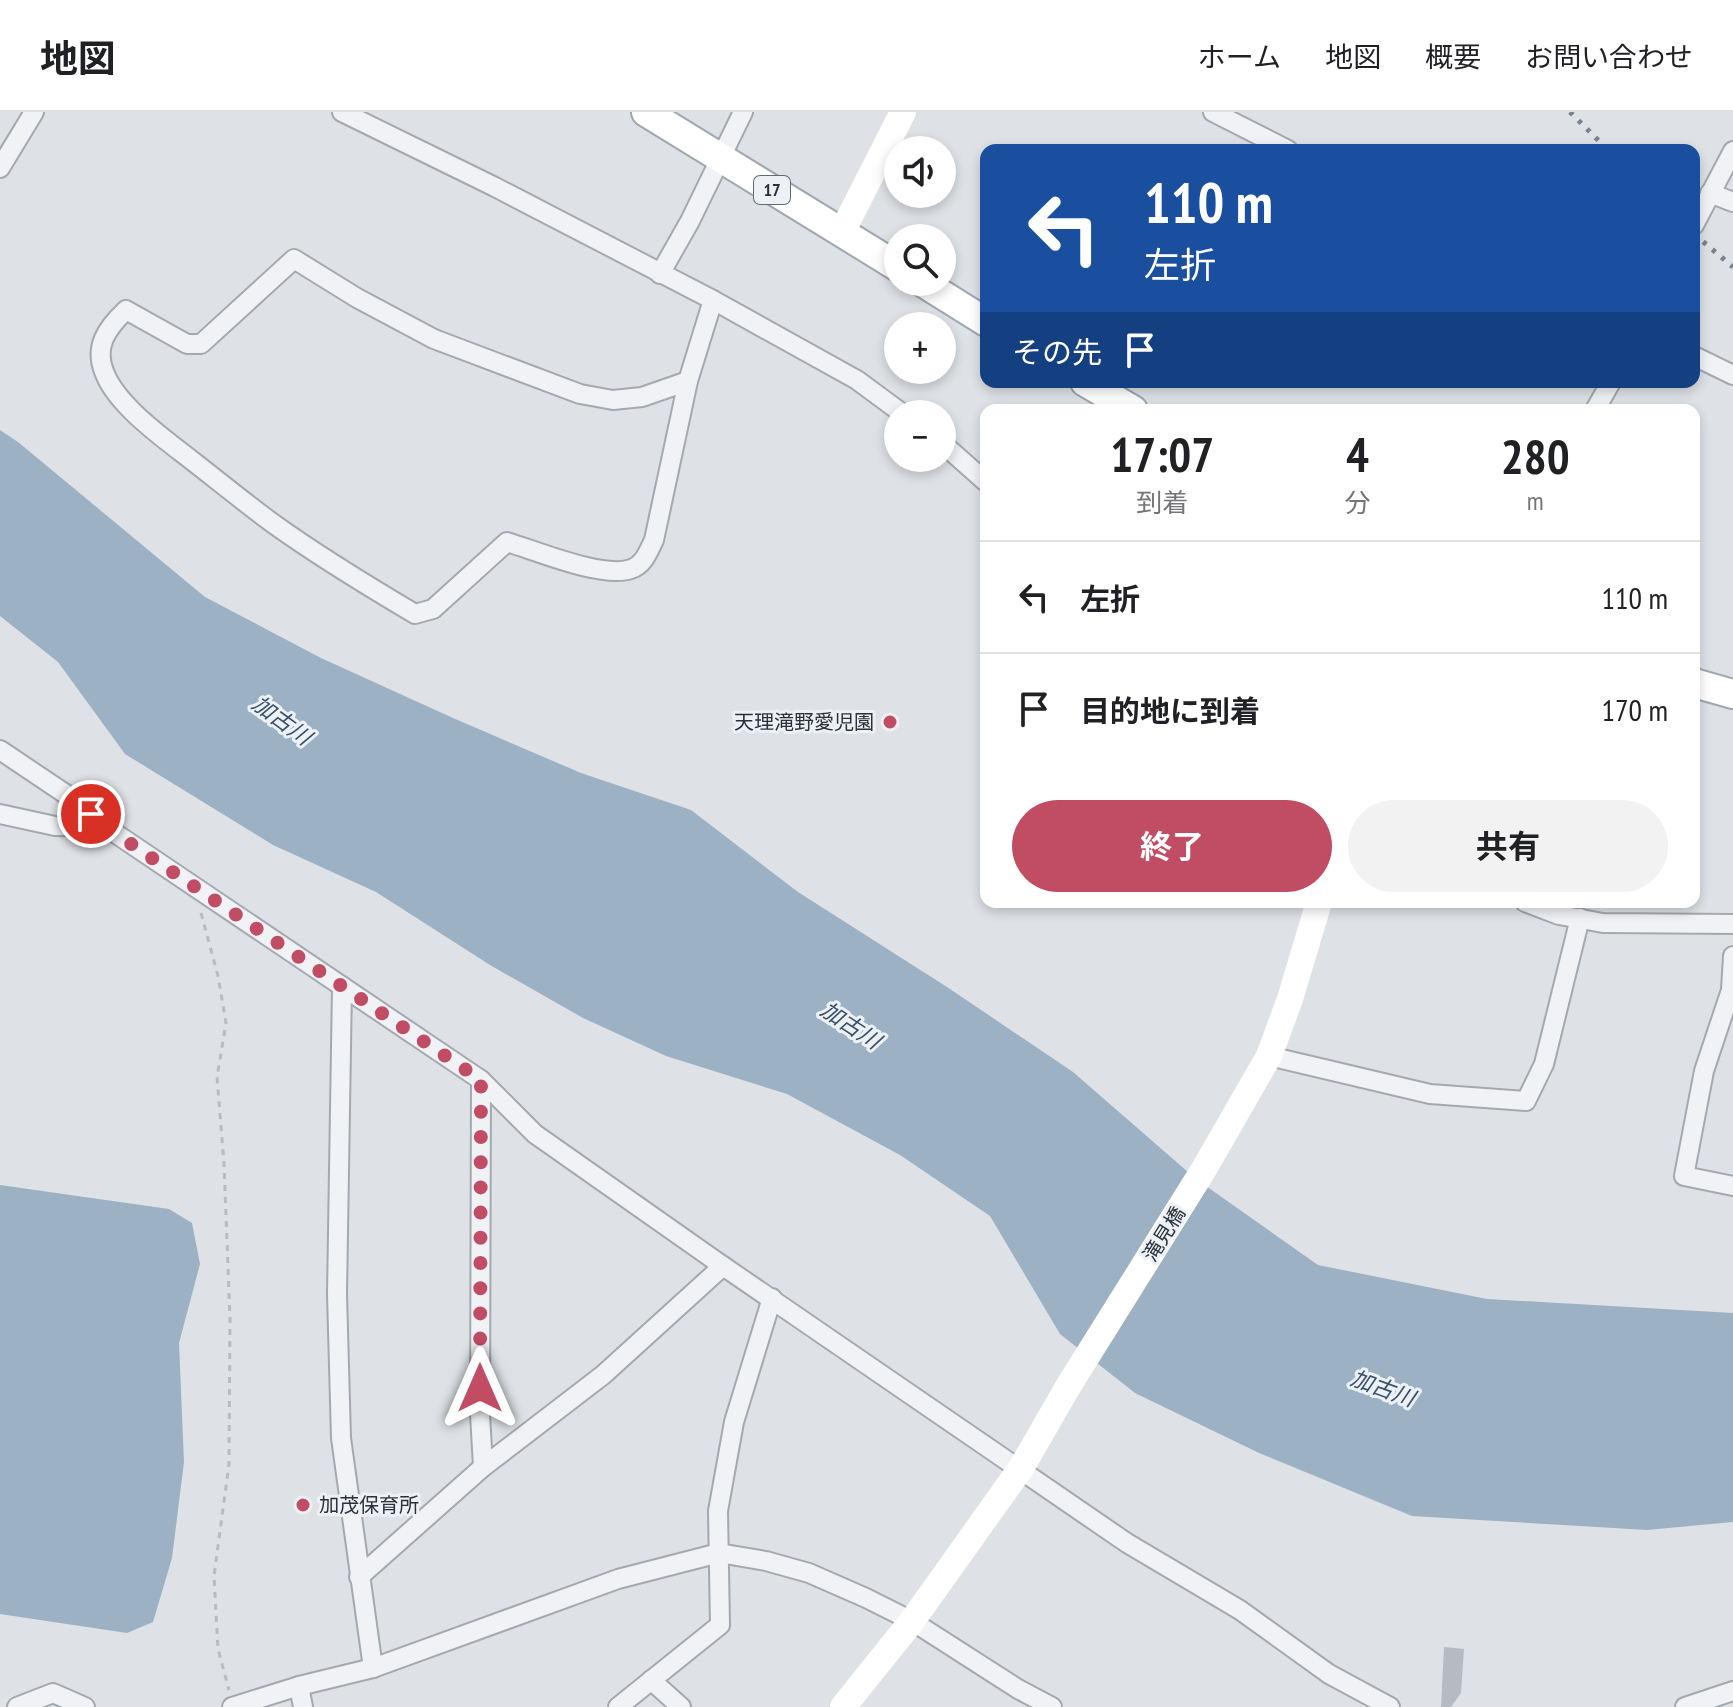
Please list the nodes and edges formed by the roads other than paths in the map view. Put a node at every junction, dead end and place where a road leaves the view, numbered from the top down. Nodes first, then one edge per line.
1 (34, 112) edge
2 (342, 112) edge
3 (646, 112) edge
4 (743, 112) edge
5 (903, 112) edge
6 (1213, 112) edge
7 (1276, 144) edge
8 (1733, 151) edge
9 (719, 159) junction
10 (0, 168) edge
11 (1710, 193) junction
12 (1733, 202) edge
13 (1700, 213) edge
14 (842, 232) junction
15 (884, 258) edge
16 (660, 274) junction
17 (944, 296) edge
18 (713, 300) junction
19 (980, 318) edge
20 (1700, 359) edge
21 (1733, 375) edge
22 (688, 381) junction
23 (1095, 388) edge
24 (884, 400) edge
25 (1123, 404) edge
26 (956, 455) edge
27 (980, 477) edge
28 (1700, 685) edge
29 (1733, 694) edge
30 (0, 750) edge
31 (0, 814) edge
32 (106, 827) junction
33 (1317, 908) edge
34 (1541, 908) edge
35 (1580, 918) junction
36 (1733, 924) edge
37 (1733, 956) edge
38 (342, 986) junction
39 (1269, 1056) junction
40 (481, 1080) junction
41 (1733, 1186) edge
42 (723, 1266) junction
43 (772, 1298) junction
44 (483, 1467) junction
45 (1021, 1468) junction
46 (719, 1553) junction
47 (359, 1577) junction
48 (912, 1621) junction
49 (373, 1668) junction
50 (651, 1680) junction
51 (299, 1686) junction
52 (1733, 1691) edge
53 (17, 1707) edge
54 (85, 1707) edge
55 (233, 1707) edge
56 (303, 1707) edge
57 (618, 1707) edge
58 (681, 1707) edge
59 (843, 1707) edge
60 (1052, 1707) edge
61 (1390, 1707) edge
62 (1685, 1707) edge

1 - 10 street
2 - 16 street
3 - 9 main road, 17
4 - 9 street
5 - 14 street
6 - 7 street
8 - 11 street
9 - 14 main road, 17
9 - 16 street
11 - 12 street
11 - 13 street
14 - 15 main road, 17
16 - 18 street
17 - 19 main road
18 - 22 street
18 - 24 street
20 - 21 street
22 - 22 street
23 - 25 main road
26 - 27 street
28 - 29 main road
30 - 32 street
31 - 32 street
32 - 38 street
33 - 39 street, 滝見橋
34 - 35 street
35 - 36 street
35 - 39 street
37 - 41 street
38 - 40 street
38 - 47 street
39 - 45 street, 滝見橋
40 - 42 street
40 - 44 street
42 - 43 street
42 - 44 street
43 - 45 street
43 - 46 street
44 - 47 street
45 - 48 street, 滝見橋
45 - 61 street
46 - 48 street
46 - 49 street
46 - 50 street
47 - 49 street
48 - 59 street, 滝見橋
48 - 60 street
49 - 51 street
50 - 57 street
50 - 58 street
51 - 55 street
51 - 56 street
52 - 62 street
53 - 54 street

